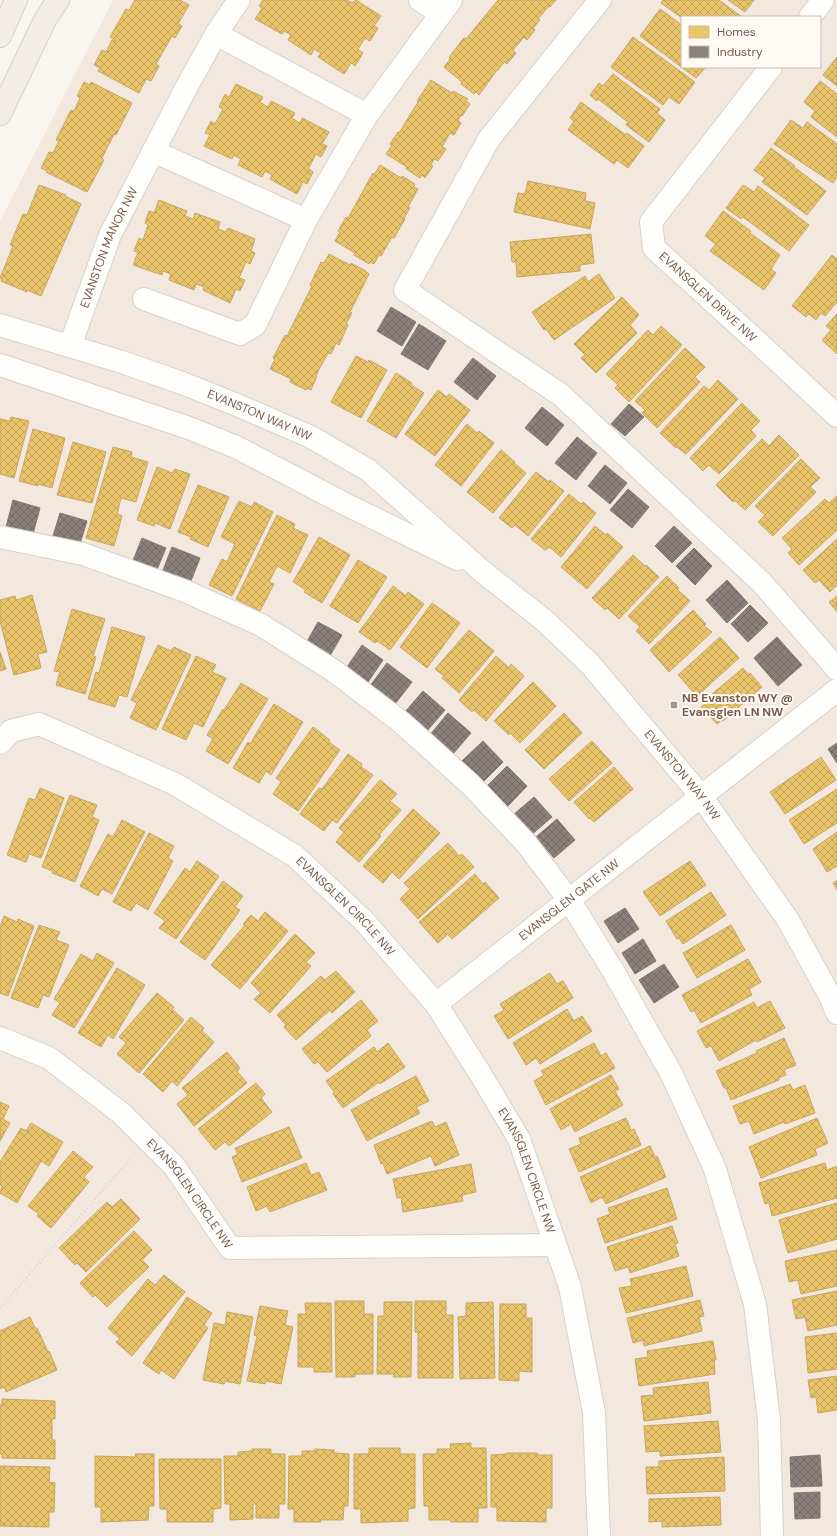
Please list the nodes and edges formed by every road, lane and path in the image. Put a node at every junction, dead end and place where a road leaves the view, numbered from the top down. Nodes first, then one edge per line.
1 (16, 0) edge
2 (58, 0) edge
3 (239, 0) edge
4 (420, 0) edge
5 (600, 0) edge
6 (823, 0) edge
7 (446, 7) edge
8 (811, 16) edge
9 (216, 34) junction
10 (0, 36) edge
11 (771, 68) edge
12 (0, 114) edge
13 (368, 115) junction
14 (153, 151) junction
15 (306, 220) junction
16 (144, 299) dead end
17 (0, 325) edge
18 (70, 346) junction
19 (0, 365) edge
20 (837, 416) edge
21 (0, 537) edge
22 (484, 572) junction
23 (837, 669) edge
24 (837, 690) edge
25 (4, 731) edge
26 (701, 796) junction
27 (569, 900) junction
28 (436, 1004) junction
29 (837, 1013) edge
30 (0, 1038) edge
31 (149, 1141) junction
32 (555, 1245) junction
33 (0, 1308) edge
34 (599, 1536) edge
35 (772, 1536) edge

1 - 10 main road
2 - 12 main road
3 - 9 street, EVANSTON MANOR NW
4 - 7 street
5 - 23 street
6 - 8 street
7 - 13 street
9 - 13 street
9 - 14 street, EVANSTON MANOR NW
11 - 20 street, EVANSGLEN DRIVE NW
13 - 15 street
14 - 15 street
14 - 18 street, EVANSTON MANOR NW
15 - 16 street
17 - 18 street, EVANSTON WAY NW
18 - 22 street, EVANSTON WAY NW
19 - 22 street, EVANSTON WAY NW
21 - 27 street
22 - 26 street, EVANSTON WAY NW
24 - 26 street, EVANSGLEN GATE NW
25 - 28 street, EVANSGLEN CIRCLE NW
26 - 27 street, EVANSGLEN GATE NW
26 - 29 street, EVANSTON WAY NW
27 - 28 street, EVANSGLEN GATE NW
27 - 35 street
28 - 32 street, EVANSGLEN CIRCLE NW
30 - 31 street, EVANSGLEN CIRCLE NW
31 - 32 street, EVANSGLEN CIRCLE NW
31 - 33 path
32 - 34 street, EVANSGLEN CIRCLE NW

